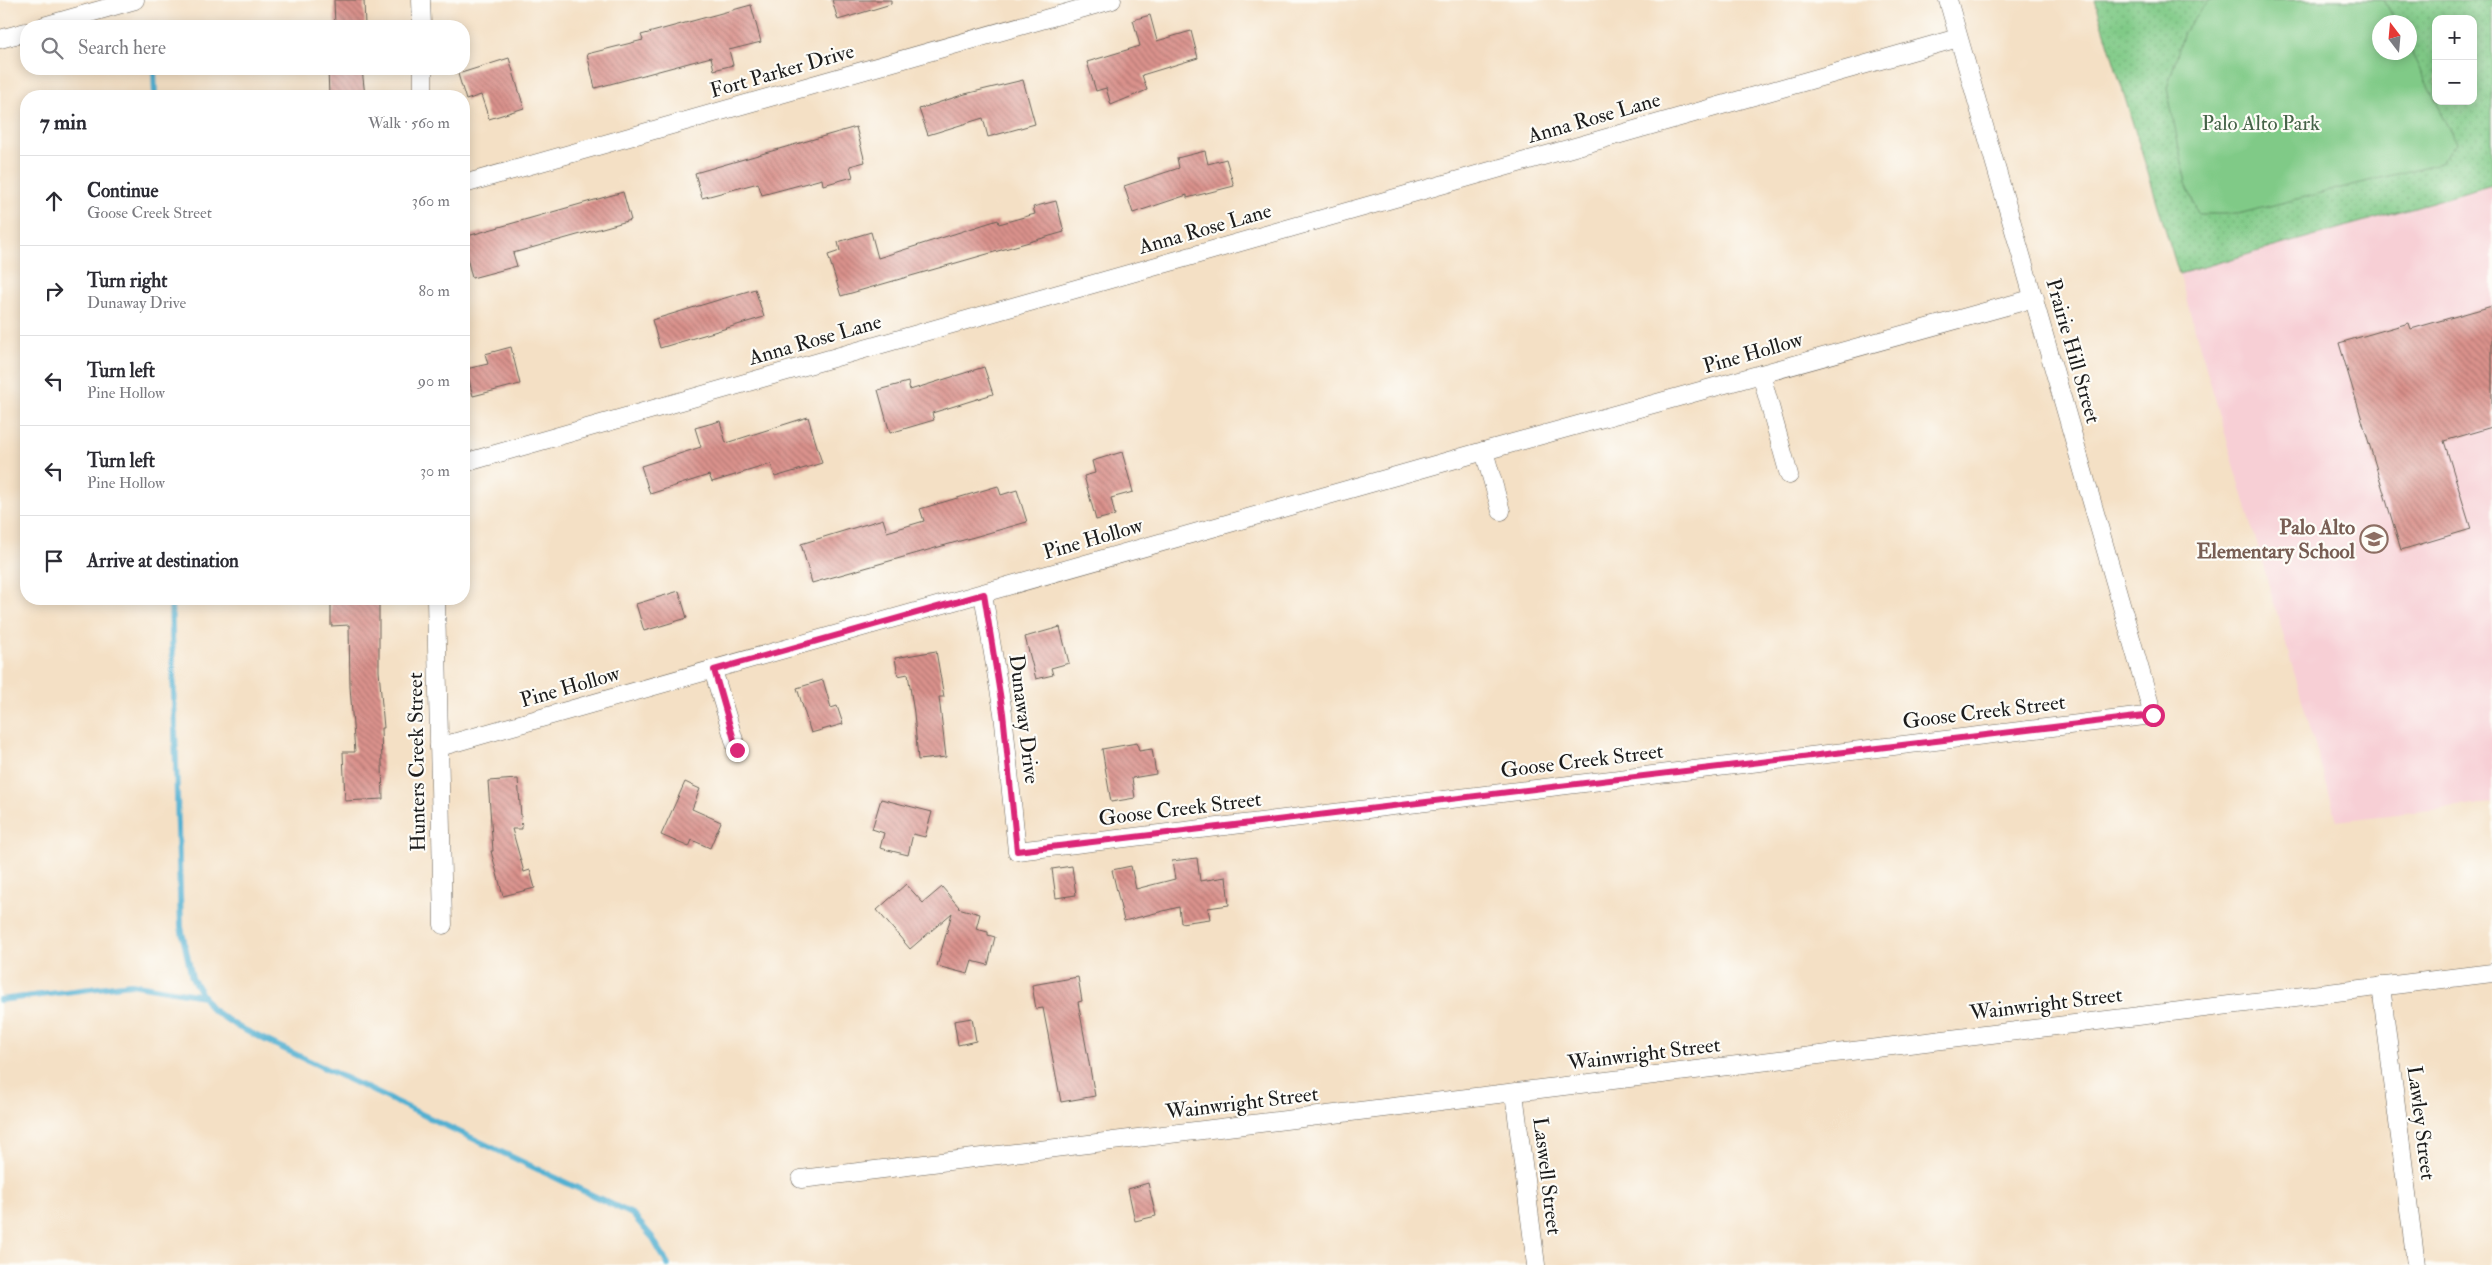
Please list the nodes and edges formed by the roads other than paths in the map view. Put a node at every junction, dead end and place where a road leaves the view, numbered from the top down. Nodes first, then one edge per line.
1 (135, 0) edge
2 (421, 0) edge
3 (1112, 0) edge
4 (1948, 0) edge
5 (65, 20) edge
6 (422, 20) edge
7 (20, 34) edge
8 (1958, 38) junction
9 (0, 39) edge
10 (423, 75) edge
11 (423, 90) edge
12 (470, 182) edge
13 (2034, 298) junction
14 (1761, 374) junction
15 (1484, 451) junction
16 (470, 461) edge
17 (1789, 475) dead end
18 (1501, 511) dead end
19 (984, 594) junction
20 (436, 605) edge
21 (714, 670) junction
22 (2153, 715) joint
23 (439, 747) junction
24 (737, 750) dead end
25 (1017, 851) joint
26 (444, 925) dead end
27 (2492, 973) edge
28 (2382, 986) junction
29 (1514, 1092) junction
30 (801, 1178) dead end
31 (1536, 1265) edge
32 (2416, 1265) edge

1 - 5 street
2 - 6 street
3 - 12 street, Fort Parker Drive
4 - 8 street, Prairie Hill Street
7 - 9 street
8 - 13 street, Prairie Hill Street
8 - 16 street, Anna Rose Lane
10 - 11 street
13 - 14 street, Pine Hollow
13 - 22 street, Prairie Hill Street
14 - 15 street, Pine Hollow
14 - 17 street
15 - 18 street
15 - 19 street, Pine Hollow
19 - 21 street, Pine Hollow
19 - 25 street, Dunaway Drive
20 - 23 street, Hunters Creek Street
21 - 23 street, Pine Hollow
21 - 24 street
22 - 25 street, Goose Creek Street
23 - 26 street, Hunters Creek Street
27 - 28 street, Wainwright Street
28 - 29 street, Wainwright Street
28 - 32 street, Lawley Street
29 - 30 street, Wainwright Street
29 - 31 street, Laswell Street

